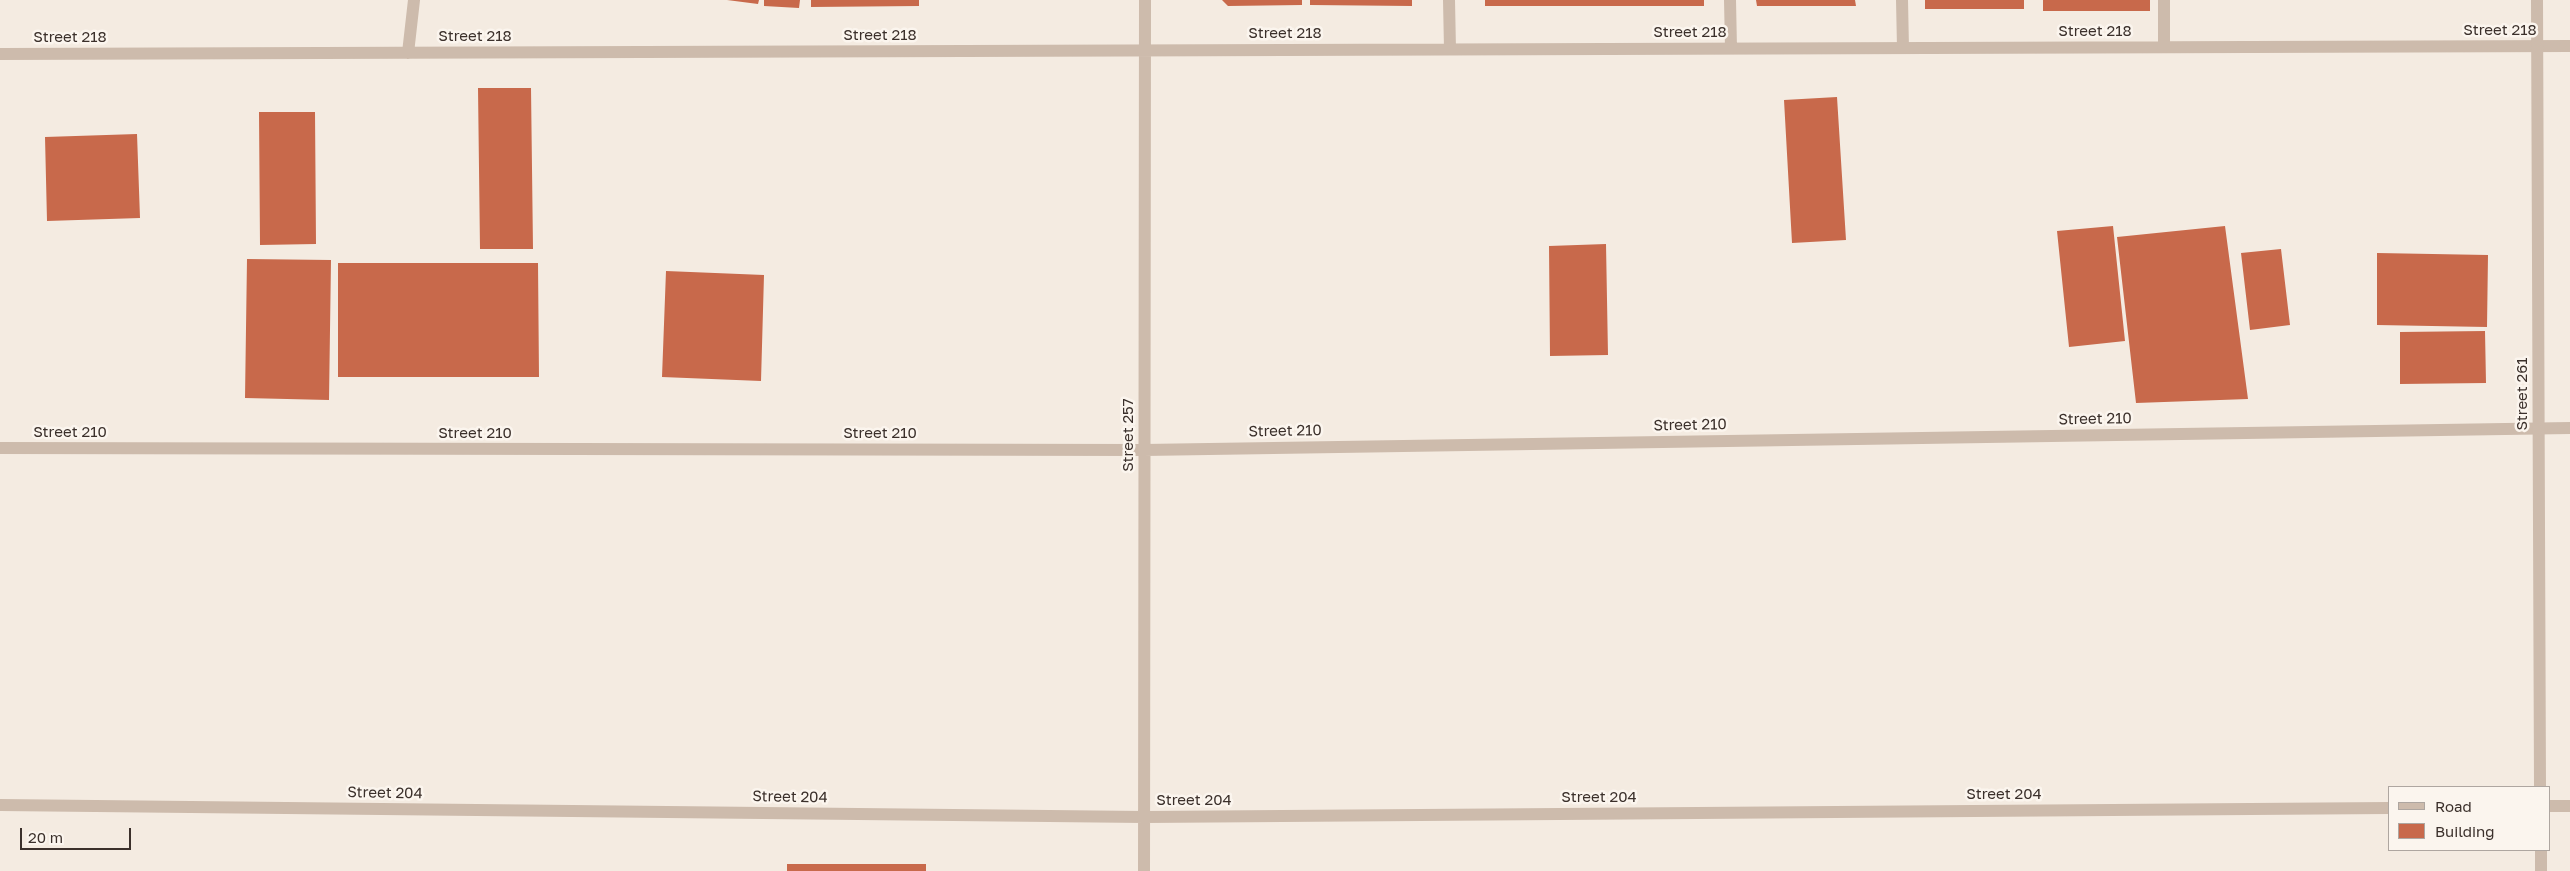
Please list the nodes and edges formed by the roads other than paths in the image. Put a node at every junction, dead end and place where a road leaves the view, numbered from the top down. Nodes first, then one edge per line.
1 (414, 0) edge
2 (1145, 0) edge
3 (1450, 0) edge
4 (1730, 0) edge
5 (1902, 0) edge
6 (2164, 0) edge
7 (2537, 0) edge
8 (2537, 46) junction
9 (2570, 46) edge
10 (2164, 47) junction
11 (1731, 48) junction
12 (1903, 48) junction
13 (1450, 49) junction
14 (1145, 50) junction
15 (408, 52) junction
16 (0, 54) edge
17 (2539, 428) junction
18 (2570, 428) edge
19 (0, 448) edge
20 (1144, 450) junction
21 (2540, 786) edge
22 (0, 805) edge
23 (2550, 806) edge
24 (2570, 806) edge
25 (2388, 808) edge
26 (1144, 817) junction
27 (2541, 851) edge
28 (1144, 871) edge
29 (2541, 871) edge

1 - 15 street
2 - 14 street, Street 257
3 - 13 street
4 - 11 street
5 - 12 street
6 - 10 street
7 - 8 street, Street 261
8 - 9 street, Street 218
8 - 10 street, Street 218
8 - 17 street, Street 261
10 - 12 street, Street 218
11 - 12 street, Street 218
11 - 13 street, Street 218
13 - 14 street, Street 218
14 - 15 street, Street 218
14 - 20 street, Street 257
15 - 16 street, Street 218
17 - 18 street, Street 210
17 - 20 street, Street 210
17 - 21 street, Street 261
19 - 20 street, Street 210
20 - 26 street, Street 257
22 - 26 street, Street 204
23 - 24 street
25 - 26 street, Street 204
26 - 28 street, Street 257
27 - 29 street

